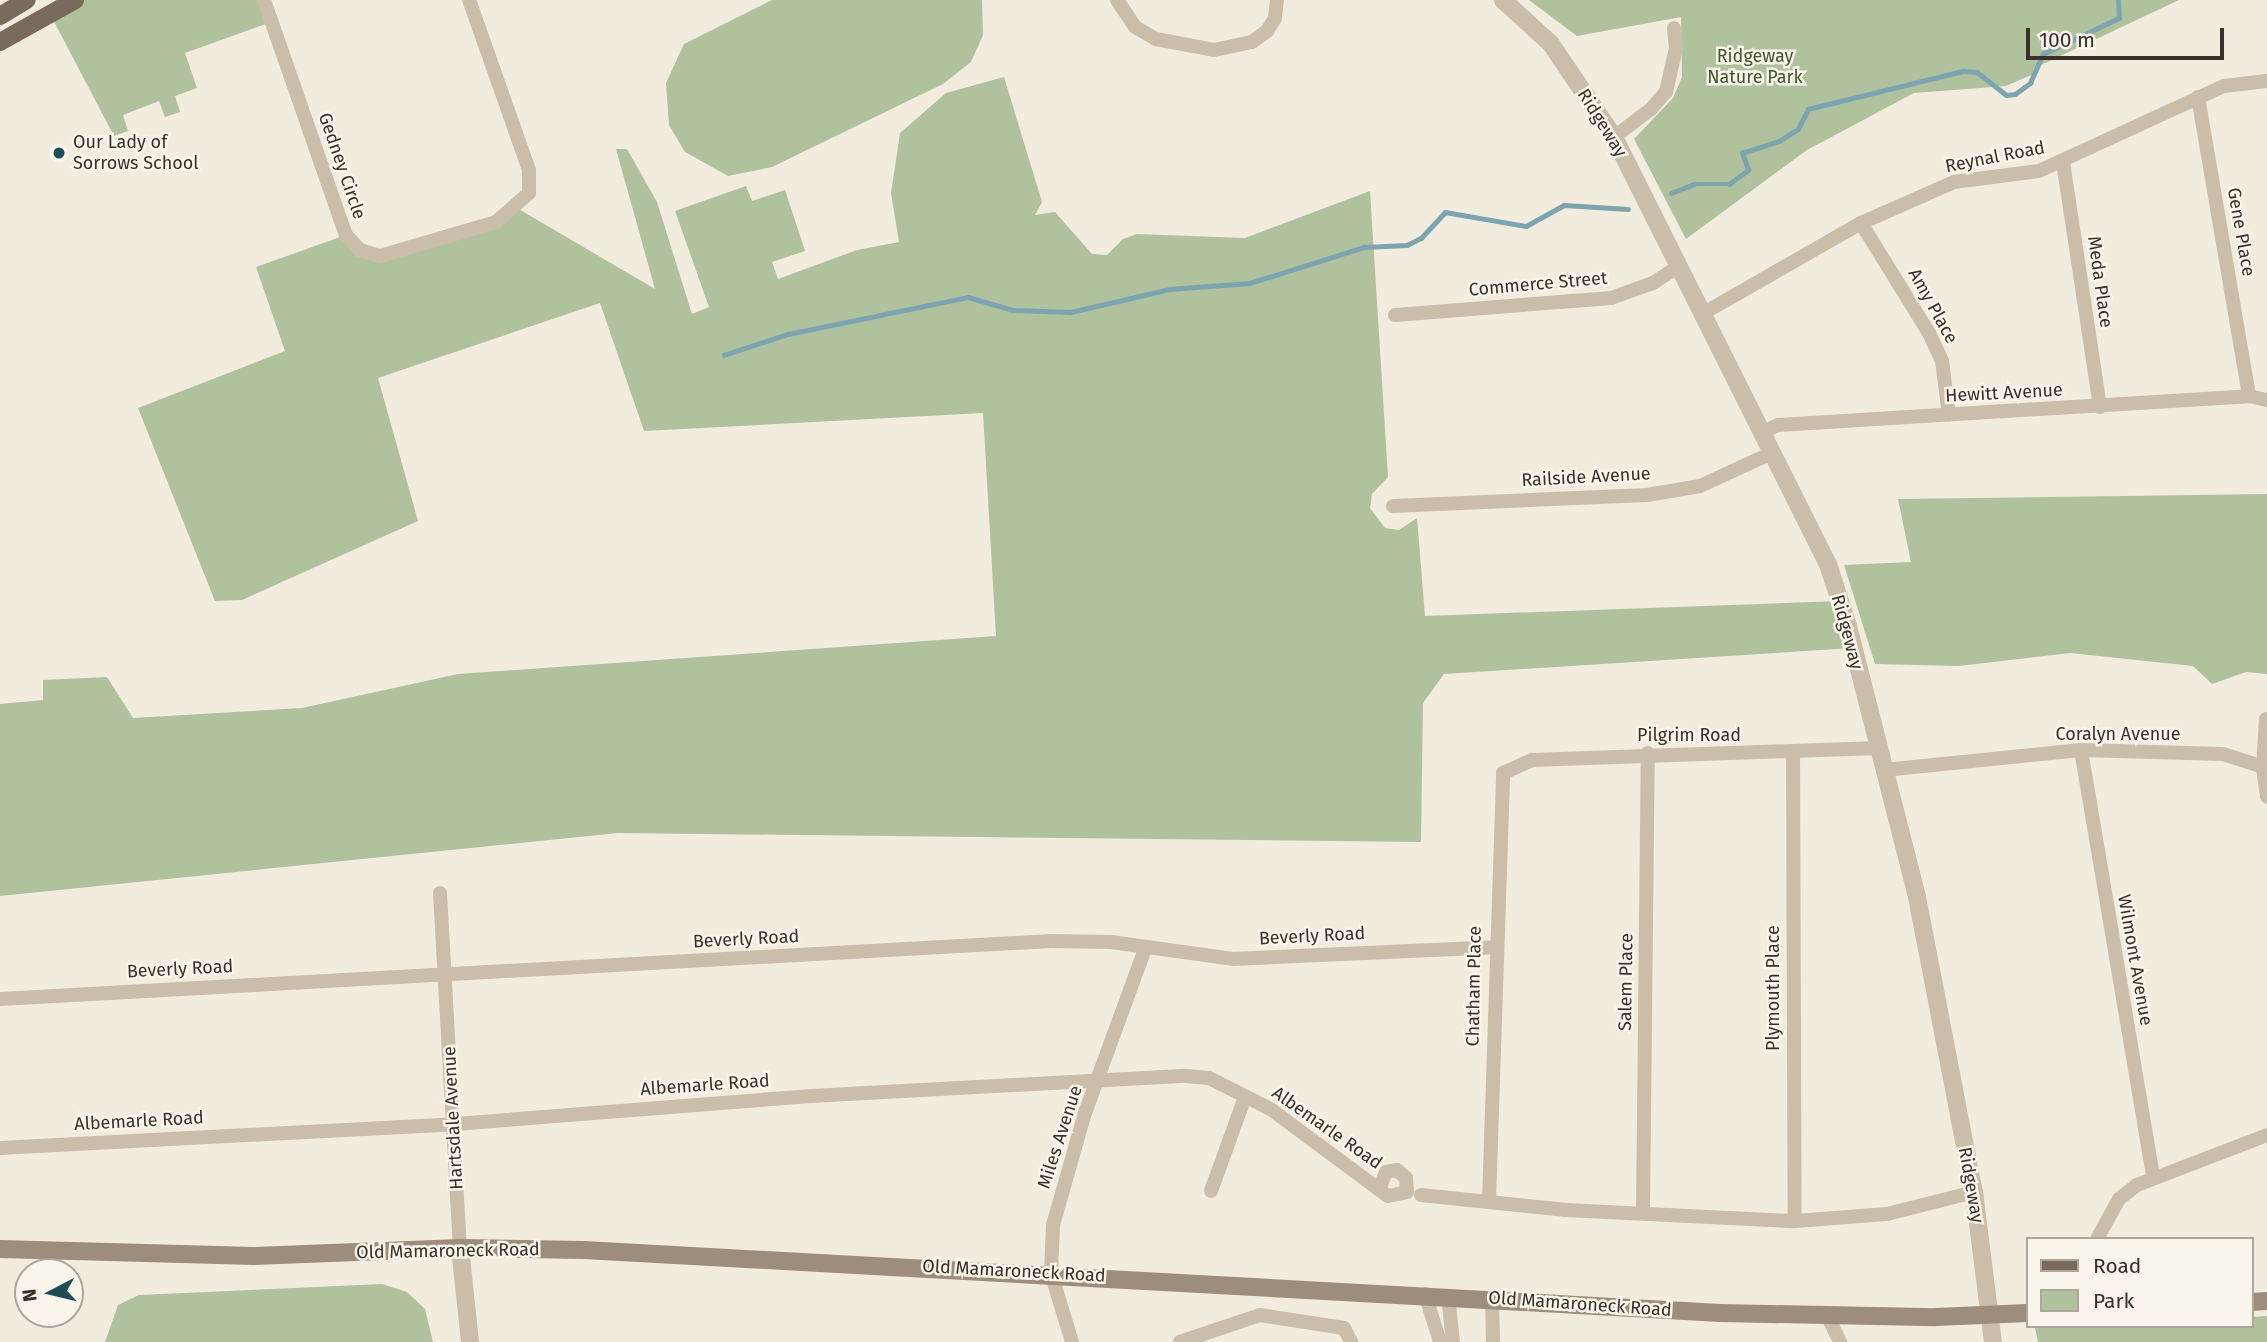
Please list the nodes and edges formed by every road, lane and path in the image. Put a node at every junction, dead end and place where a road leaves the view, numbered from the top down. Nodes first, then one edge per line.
1 (27, 0) edge
2 (75, 0) edge
3 (264, 0) edge
4 (469, 0) edge
5 (1117, 0) edge
6 (1277, 0) edge
7 (1503, 0) edge
8 (0, 16) edge
9 (1674, 27) dead end
10 (0, 42) edge
11 (2267, 81) edge
12 (2198, 97) junction
13 (1614, 137) junction
14 (2063, 162) junction
15 (1861, 223) junction
16 (1678, 267) junction
17 (1702, 314) junction
18 (1395, 315) dead end
19 (2249, 396) junction
20 (2267, 400) edge
21 (2100, 407) junction
22 (1949, 415) junction
23 (1763, 432) junction
24 (1773, 452) junction
25 (1393, 506) dead end
26 (2266, 719) edge
27 (1879, 748) junction
28 (2081, 750) junction
29 (1648, 753) junction
30 (1793, 754) junction
31 (2265, 768) edge
32 (1884, 770) junction
33 (1503, 773) joint
34 (2267, 797) edge
35 (440, 894) dead end
36 (1494, 947) junction
37 (1146, 948) junction
38 (445, 976) junction
39 (0, 999) edge
40 (1098, 1083) junction
41 (1245, 1097) junction
42 (455, 1124) junction
43 (2267, 1135) edge
44 (0, 1148) edge
45 (2153, 1176) junction
46 (1380, 1187) dead end
47 (1211, 1191) dead end
48 (1974, 1192) junction
49 (1421, 1195) dead end
50 (1489, 1202) junction
51 (1643, 1211) junction
52 (1795, 1221) junction
53 (2098, 1237) edge
54 (460, 1248) junction
55 (0, 1249) edge
56 (1051, 1273) junction
57 (1425, 1294) junction
58 (1448, 1296) junction
59 (1492, 1299) junction
60 (2025, 1313) edge
61 (1992, 1314) junction
62 (1827, 1315) junction
63 (470, 1342) edge
64 (1072, 1342) edge
65 (1180, 1342) edge
66 (1351, 1342) edge
67 (1440, 1342) edge
68 (1453, 1342) edge
69 (1493, 1342) edge
70 (1840, 1342) edge
71 (1993, 1342) edge

1 - 8 main road
2 - 10 main road
3 - 4 street, Gedney Circle
5 - 6 street
7 - 13 street, Ridgeway
9 - 13 street
11 - 12 street, Reynal Road
12 - 14 street, Reynal Road
12 - 19 street, Gene Place
13 - 16 street, Ridgeway
14 - 15 street, Reynal Road
14 - 21 street, Meda Place
15 - 17 street, Reynal Road
15 - 22 street, Amy Place
16 - 17 street, Ridgeway
16 - 18 street, Commerce Street
17 - 23 street, Ridgeway
19 - 20 street
19 - 21 street, Hewitt Avenue
21 - 22 street, Hewitt Avenue
22 - 23 street, Hewitt Avenue
23 - 24 street, Ridgeway
24 - 25 street, Railside Avenue
24 - 27 street, Ridgeway
26 - 31 street
27 - 30 street, Pilgrim Road
27 - 32 street, Ridgeway
28 - 31 street, Coralyn Avenue
28 - 32 street, Coralyn Avenue
28 - 45 street, Wilmont Avenue
29 - 30 street, Pilgrim Road
29 - 33 street, Pilgrim Road
29 - 51 street, Salem Place
30 - 52 street, Plymouth Place
31 - 34 street
32 - 48 street, Ridgeway
33 - 36 street, Chatham Place
35 - 38 street, Hartsdale Avenue
36 - 37 street, Beverly Road
36 - 50 street, Chatham Place
37 - 38 street, Beverly Road
37 - 40 street, Miles Avenue
38 - 39 street, Beverly Road
38 - 42 street, Hartsdale Avenue
40 - 41 street, Albemarle Road
40 - 42 street, Albemarle Road
40 - 56 street, Miles Avenue
41 - 46 street, Albemarle Road
41 - 47 street
42 - 44 street, Albemarle Road
42 - 54 street, Hartsdale Avenue
43 - 45 street
45 - 53 street
48 - 52 street
48 - 61 street, Ridgeway
49 - 50 street
50 - 51 street
51 - 52 street
54 - 55 main road, Old Mamaroneck Road
54 - 56 main road, Old Mamaroneck Road
54 - 63 street, Hartsdale Avenue
56 - 57 main road, Old Mamaroneck Road
56 - 64 street, Miles Avenue
57 - 58 main road, Old Mamaroneck Road
57 - 67 street
58 - 59 main road, Old Mamaroneck Road
58 - 68 street
59 - 62 main road, Old Mamaroneck Road
59 - 69 street
60 - 61 main road, Old Mamaroneck Road
61 - 62 main road, Old Mamaroneck Road
61 - 71 street, Ridgeway
62 - 70 street
65 - 66 street

